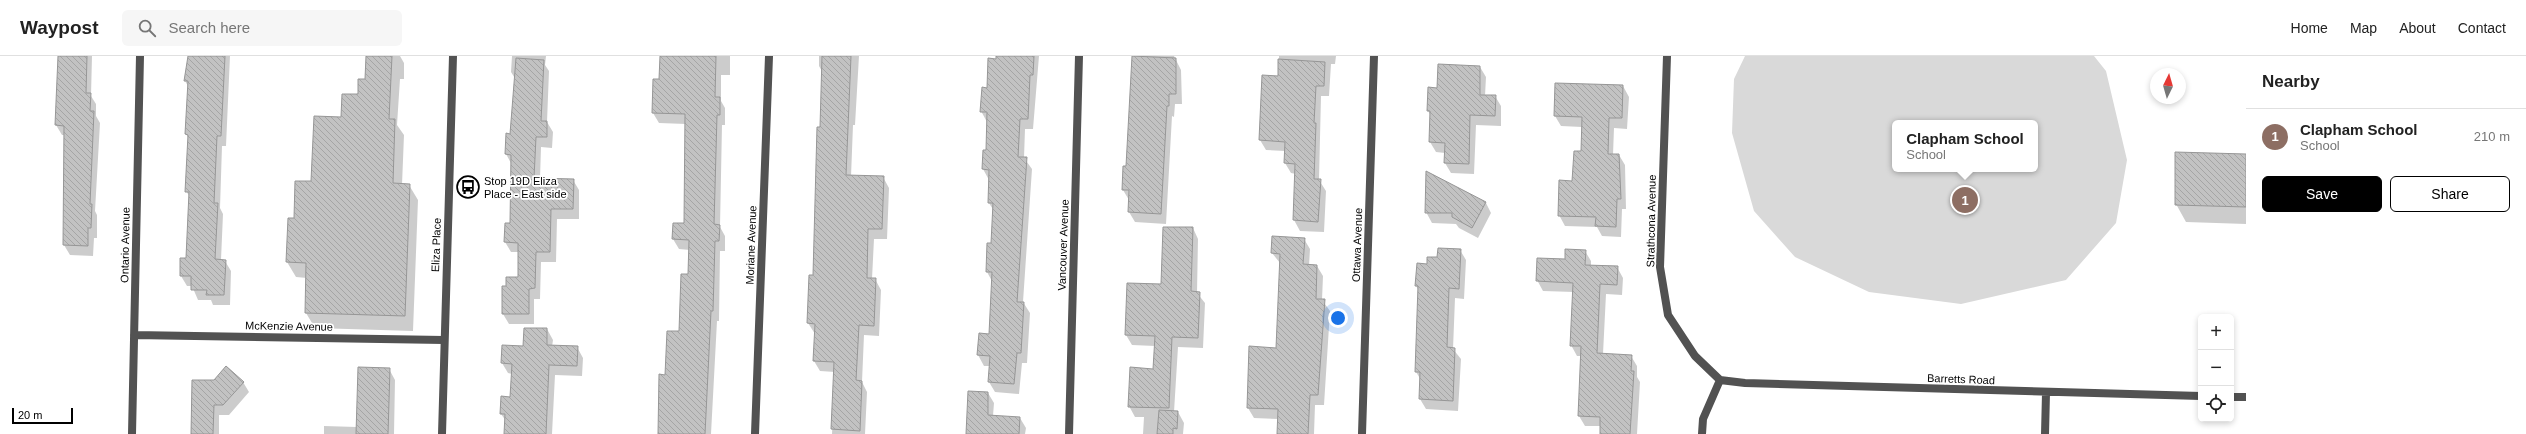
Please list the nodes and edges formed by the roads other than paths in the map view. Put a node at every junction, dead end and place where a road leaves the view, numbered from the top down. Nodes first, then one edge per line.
1 (140, 56) edge
2 (453, 56) edge
3 (769, 56) edge
4 (1079, 56) edge
5 (1374, 56) edge
6 (1667, 56) edge
7 (134, 335) junction
8 (444, 340) junction
9 (1720, 380) junction
10 (2046, 393) junction
11 (2198, 396) edge
12 (2234, 397) edge
13 (2246, 397) edge
14 (132, 434) edge
15 (442, 434) edge
16 (755, 434) edge
17 (1069, 434) edge
18 (1362, 434) edge
19 (1702, 434) edge
20 (2045, 434) edge

1 - 7 street, Ontario Avenue
2 - 8 street, Eliza Place
3 - 16 street, Moriane Avenue
4 - 17 street, Vancouver Avenue
5 - 18 street, Ottawa Avenue
6 - 9 street, Strathcona Avenue
7 - 8 street, McKenzie Avenue
7 - 14 street, Ontario Avenue
8 - 15 street, Eliza Place
9 - 10 street, Barretts Road
9 - 19 street
10 - 11 street, Barretts Road
10 - 20 street
12 - 13 street

